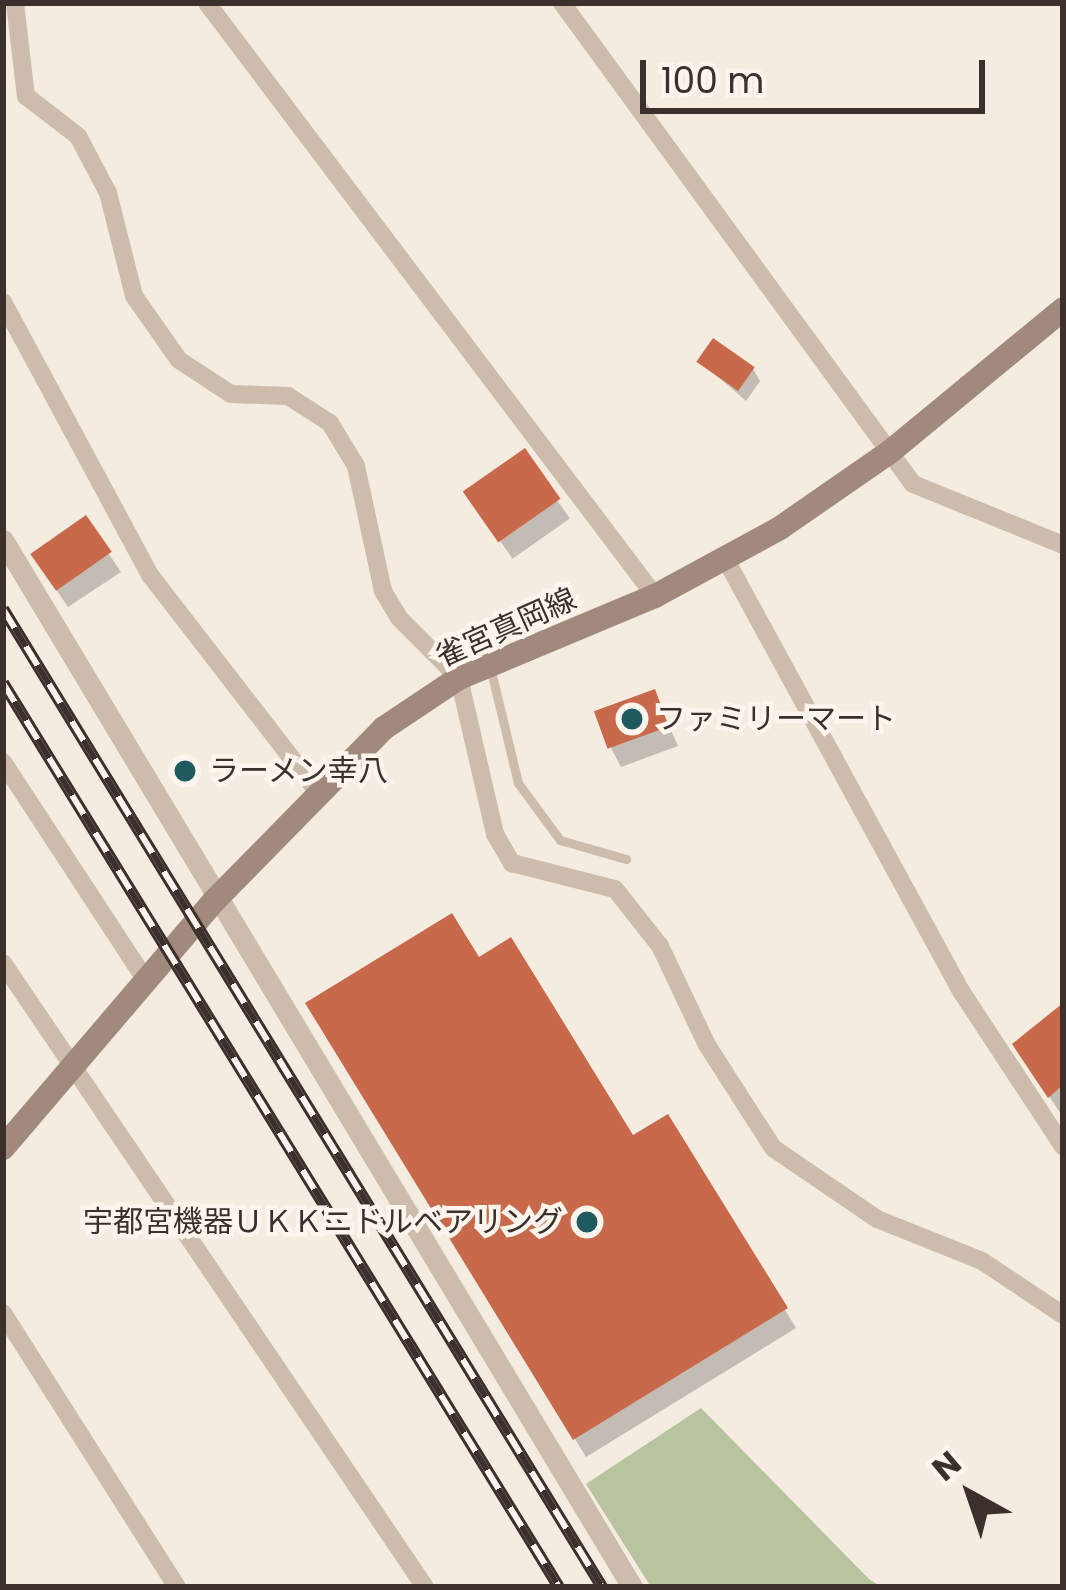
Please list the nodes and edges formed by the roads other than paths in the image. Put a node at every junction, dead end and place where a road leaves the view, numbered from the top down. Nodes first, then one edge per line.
1 (15, 3) edge
2 (207, 3) edge
3 (562, 3) edge
4 (3, 302) edge
5 (1063, 309) edge
6 (891, 451) junction
7 (3, 540) edge
8 (1063, 545) edge
9 (726, 560) junction
10 (655, 596) junction
11 (489, 665) junction
12 (459, 678) junction
13 (3, 762) edge
14 (317, 790) junction
15 (626, 859) dead end
16 (214, 901) junction
17 (3, 963) edge
18 (145, 979) junction
19 (70, 1066) junction
20 (1055, 1121) edge
21 (1063, 1146) edge
22 (3, 1148) edge
23 (3, 1313) edge
24 (1063, 1315) edge
25 (177, 1587) edge
26 (424, 1587) edge
27 (632, 1587) edge

1 - 12 street
2 - 10 street
3 - 6 street
4 - 14 street
5 - 6 main road, 雀宮真岡線
6 - 8 street
6 - 9 main road, 雀宮真岡線
7 - 16 street
9 - 10 main road, 雀宮真岡線
9 - 20 street
10 - 11 main road, 雀宮真岡線
11 - 12 main road, 雀宮真岡線
11 - 15 lane
12 - 14 main road, 雀宮真岡線
12 - 24 street
13 - 18 street
14 - 16 main road, 雀宮真岡線
16 - 18 main road, 雀宮真岡線
16 - 27 street
17 - 19 street
18 - 19 main road, 雀宮真岡線
19 - 22 main road, 雀宮真岡線
19 - 26 street
20 - 21 street
23 - 25 street

